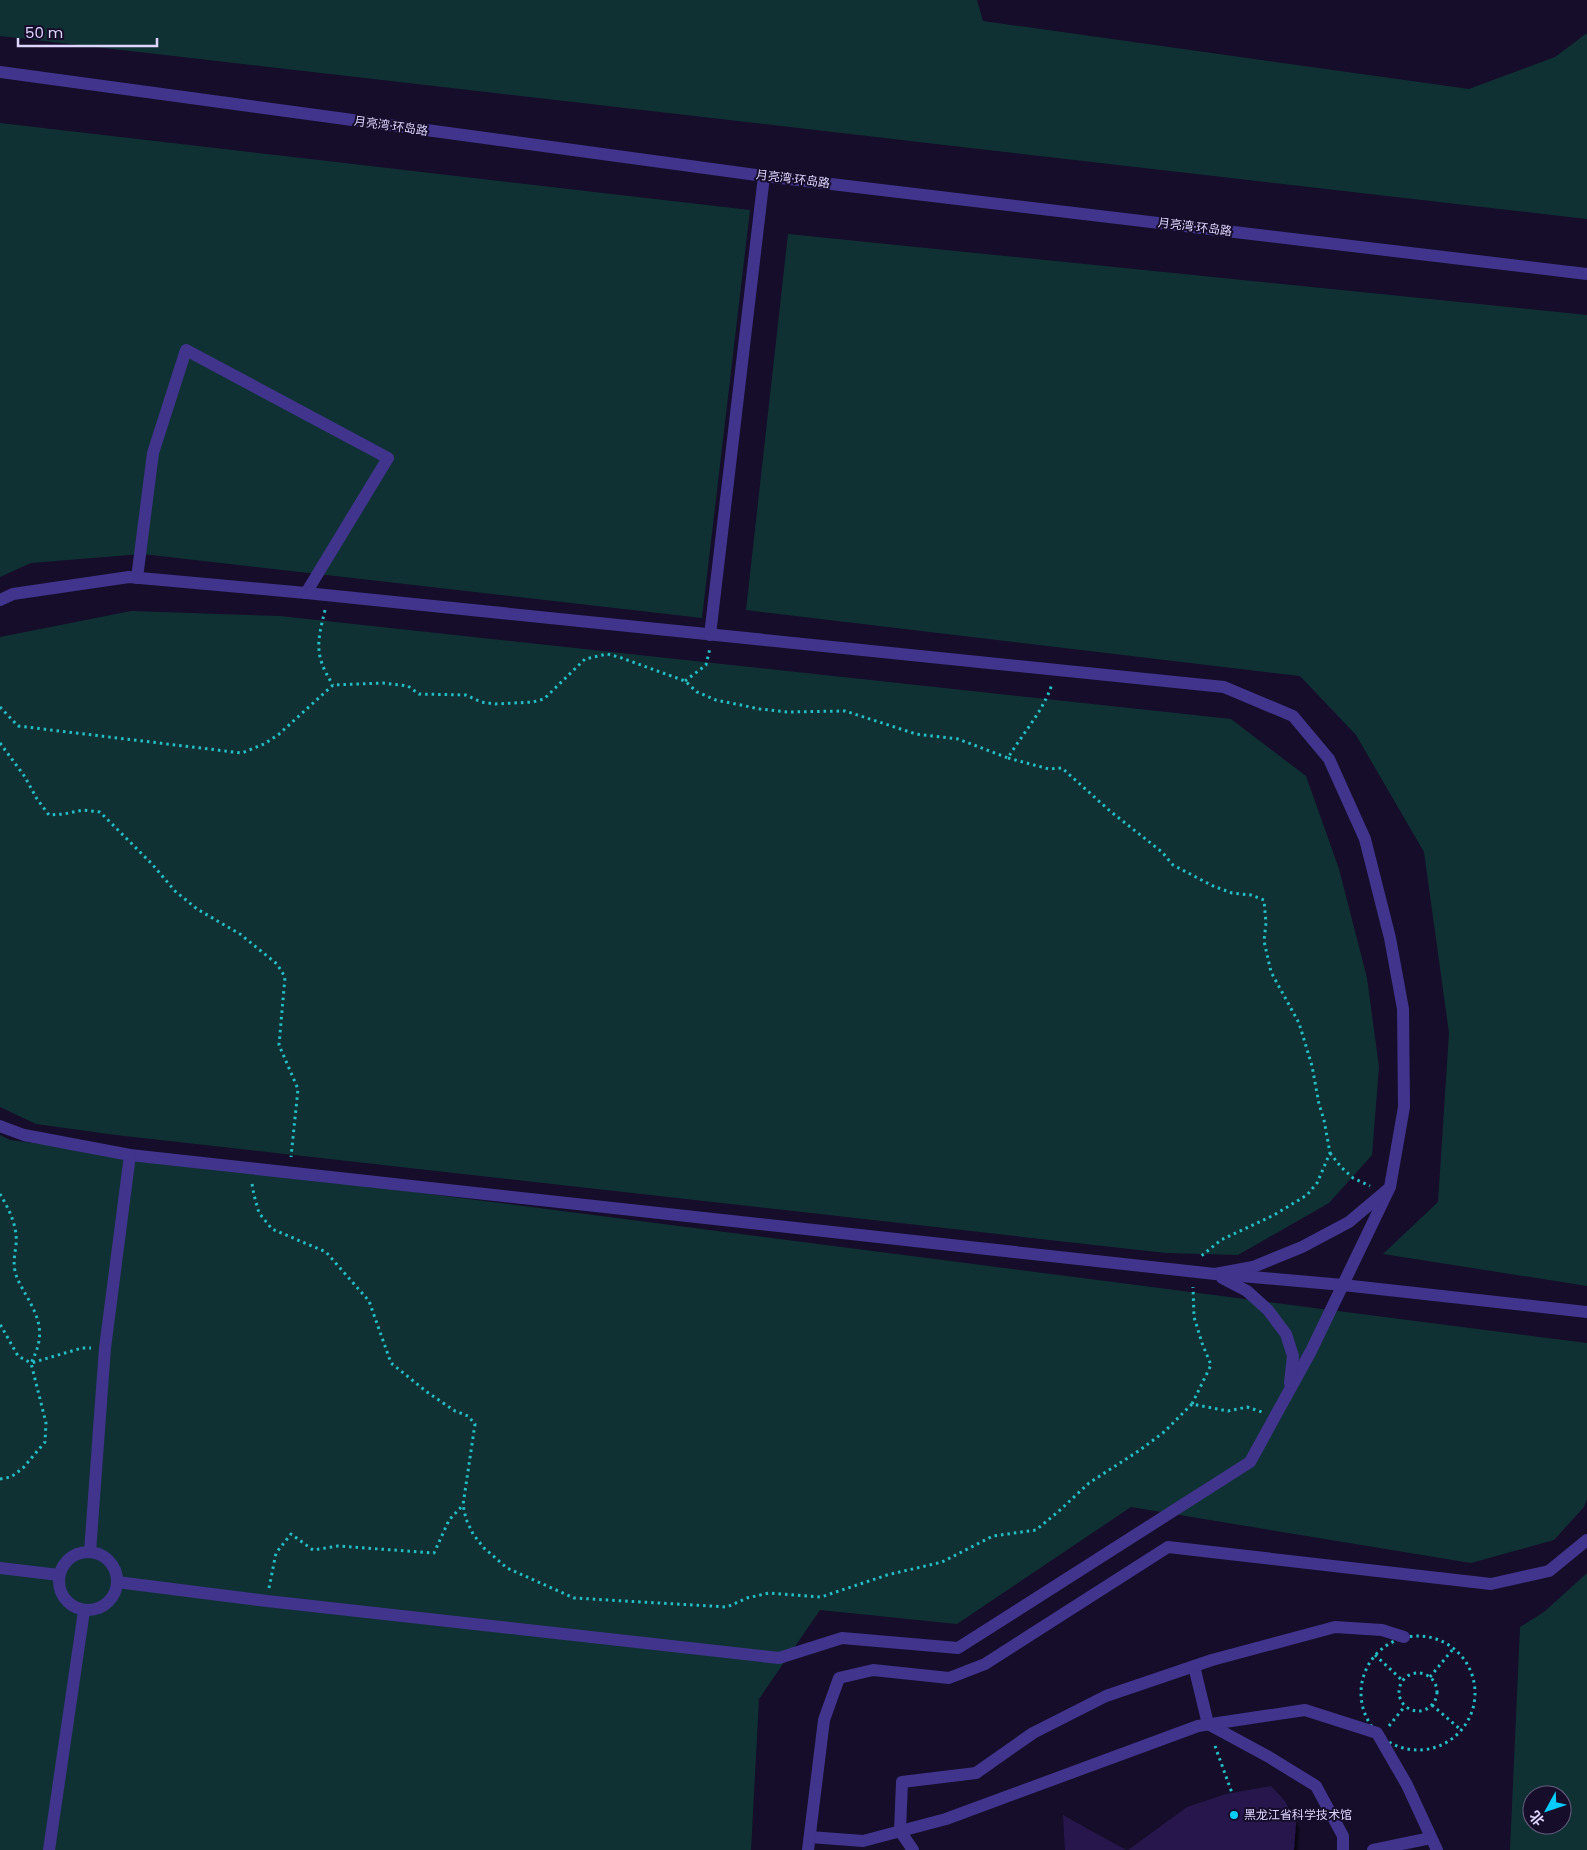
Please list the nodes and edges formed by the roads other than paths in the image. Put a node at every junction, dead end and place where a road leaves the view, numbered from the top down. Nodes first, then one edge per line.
1 (0, 72) edge
2 (764, 176) junction
3 (1587, 274) edge
4 (137, 578) junction
5 (306, 593) junction
6 (0, 600) edge
7 (710, 635) junction
8 (0, 1126) edge
9 (130, 1155) junction
10 (1386, 1191) junction
11 (1215, 1274) junction
12 (1343, 1285) junction
13 (1587, 1312) edge
14 (1290, 1390) junction
15 (1587, 1540) edge
16 (90, 1552) junction
17 (0, 1568) edge
18 (59, 1576) junction
19 (117, 1582) junction
20 (84, 1611) junction
21 (1404, 1637) road end
22 (1194, 1666) junction
23 (1208, 1724) junction
24 (900, 1831) junction
25 (1431, 1838) junction
26 (809, 1844) edge
27 (49, 1850) edge
28 (913, 1850) edge
29 (1343, 1850) edge
30 (1374, 1850) edge
31 (1437, 1850) edge

1 - 2 street, 月亮湾·环岛路
2 - 3 street, 月亮湾·环岛路
2 - 7 street
4 - 5 street
4 - 5 street
4 - 6 street
5 - 7 street
7 - 10 street
8 - 9 street
9 - 11 street
9 - 16 street
10 - 11 street
10 - 12 street
11 - 12 street
11 - 14 street
12 - 13 street
12 - 14 street
14 - 19 street
15 - 26 street
16 - 18 street
16 - 19 street
17 - 18 street
18 - 20 street
19 - 20 street
20 - 27 street
21 - 22 street
22 - 23 street
22 - 24 street
23 - 24 street
23 - 25 street
23 - 29 street
24 - 26 street
24 - 28 street
25 - 30 street
25 - 31 street

